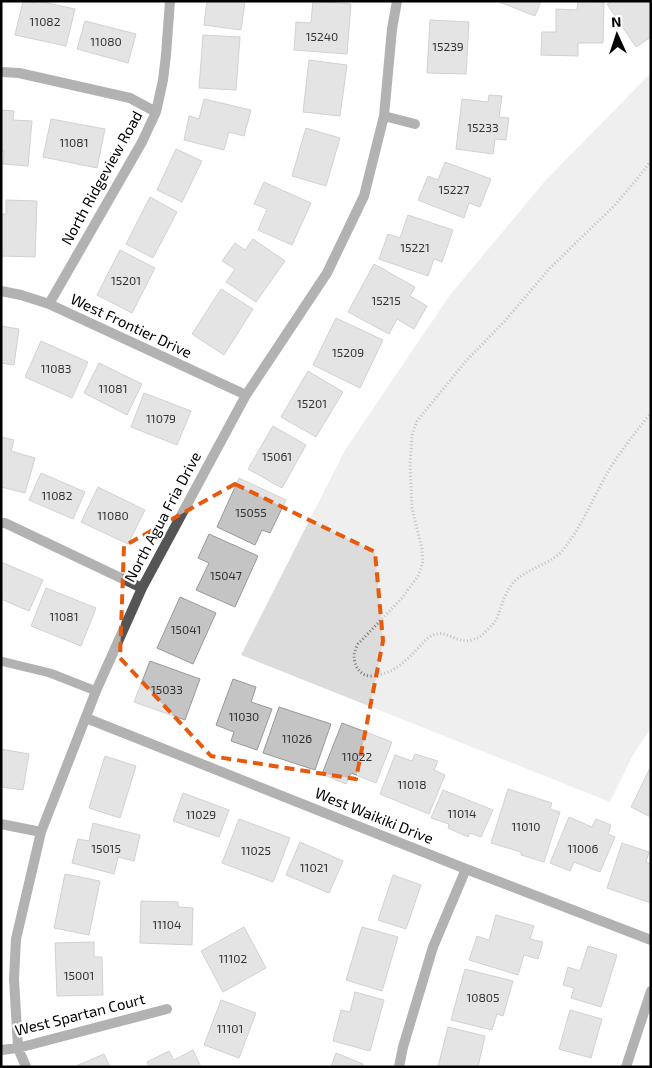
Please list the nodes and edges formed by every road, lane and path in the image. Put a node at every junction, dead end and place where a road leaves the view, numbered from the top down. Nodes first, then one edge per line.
1 (170, 1) edge
2 (397, 1) edge
3 (1, 72) edge
4 (156, 112) junction
5 (384, 116) junction
6 (416, 124) dead end
7 (651, 161) edge
8 (1, 291) edge
9 (49, 304) junction
10 (246, 395) junction
11 (651, 413) edge
12 (1, 523) edge
13 (142, 588) junction
14 (1, 661) edge
15 (96, 691) junction
16 (86, 718) junction
17 (1, 824) edge
18 (41, 832) junction
19 (466, 869) junction
20 (651, 940) edge
21 (651, 991) edge
22 (167, 1009) dead end
23 (18, 1048) junction
24 (1, 1050) edge
25 (26, 1067) edge
26 (399, 1067) edge
27 (626, 1067) edge

1 - 4 street, North Ridgeview Road
2 - 5 street, North Agua Fria Drive
3 - 4 street
4 - 9 street, North Ridgeview Road
5 - 6 street
5 - 10 street, North Agua Fria Drive
7 - 11 path
8 - 9 street, West Frontier Drive
9 - 10 street, West Frontier Drive
10 - 13 street, North Agua Fria Drive
12 - 13 street
13 - 15 street, North Agua Fria Drive
14 - 15 lane
15 - 16 street, North Agua Fria Drive
16 - 18 street, North Agua Fria Drive
16 - 19 street, West Waikiki Drive
17 - 18 street
18 - 23 street, North Agua Fria Drive
19 - 20 street, West Waikiki Drive
19 - 26 street
21 - 27 street
22 - 23 street, West Spartan Court
23 - 24 street, West Spartan Court
23 - 25 street, North Agua Fria Drive

